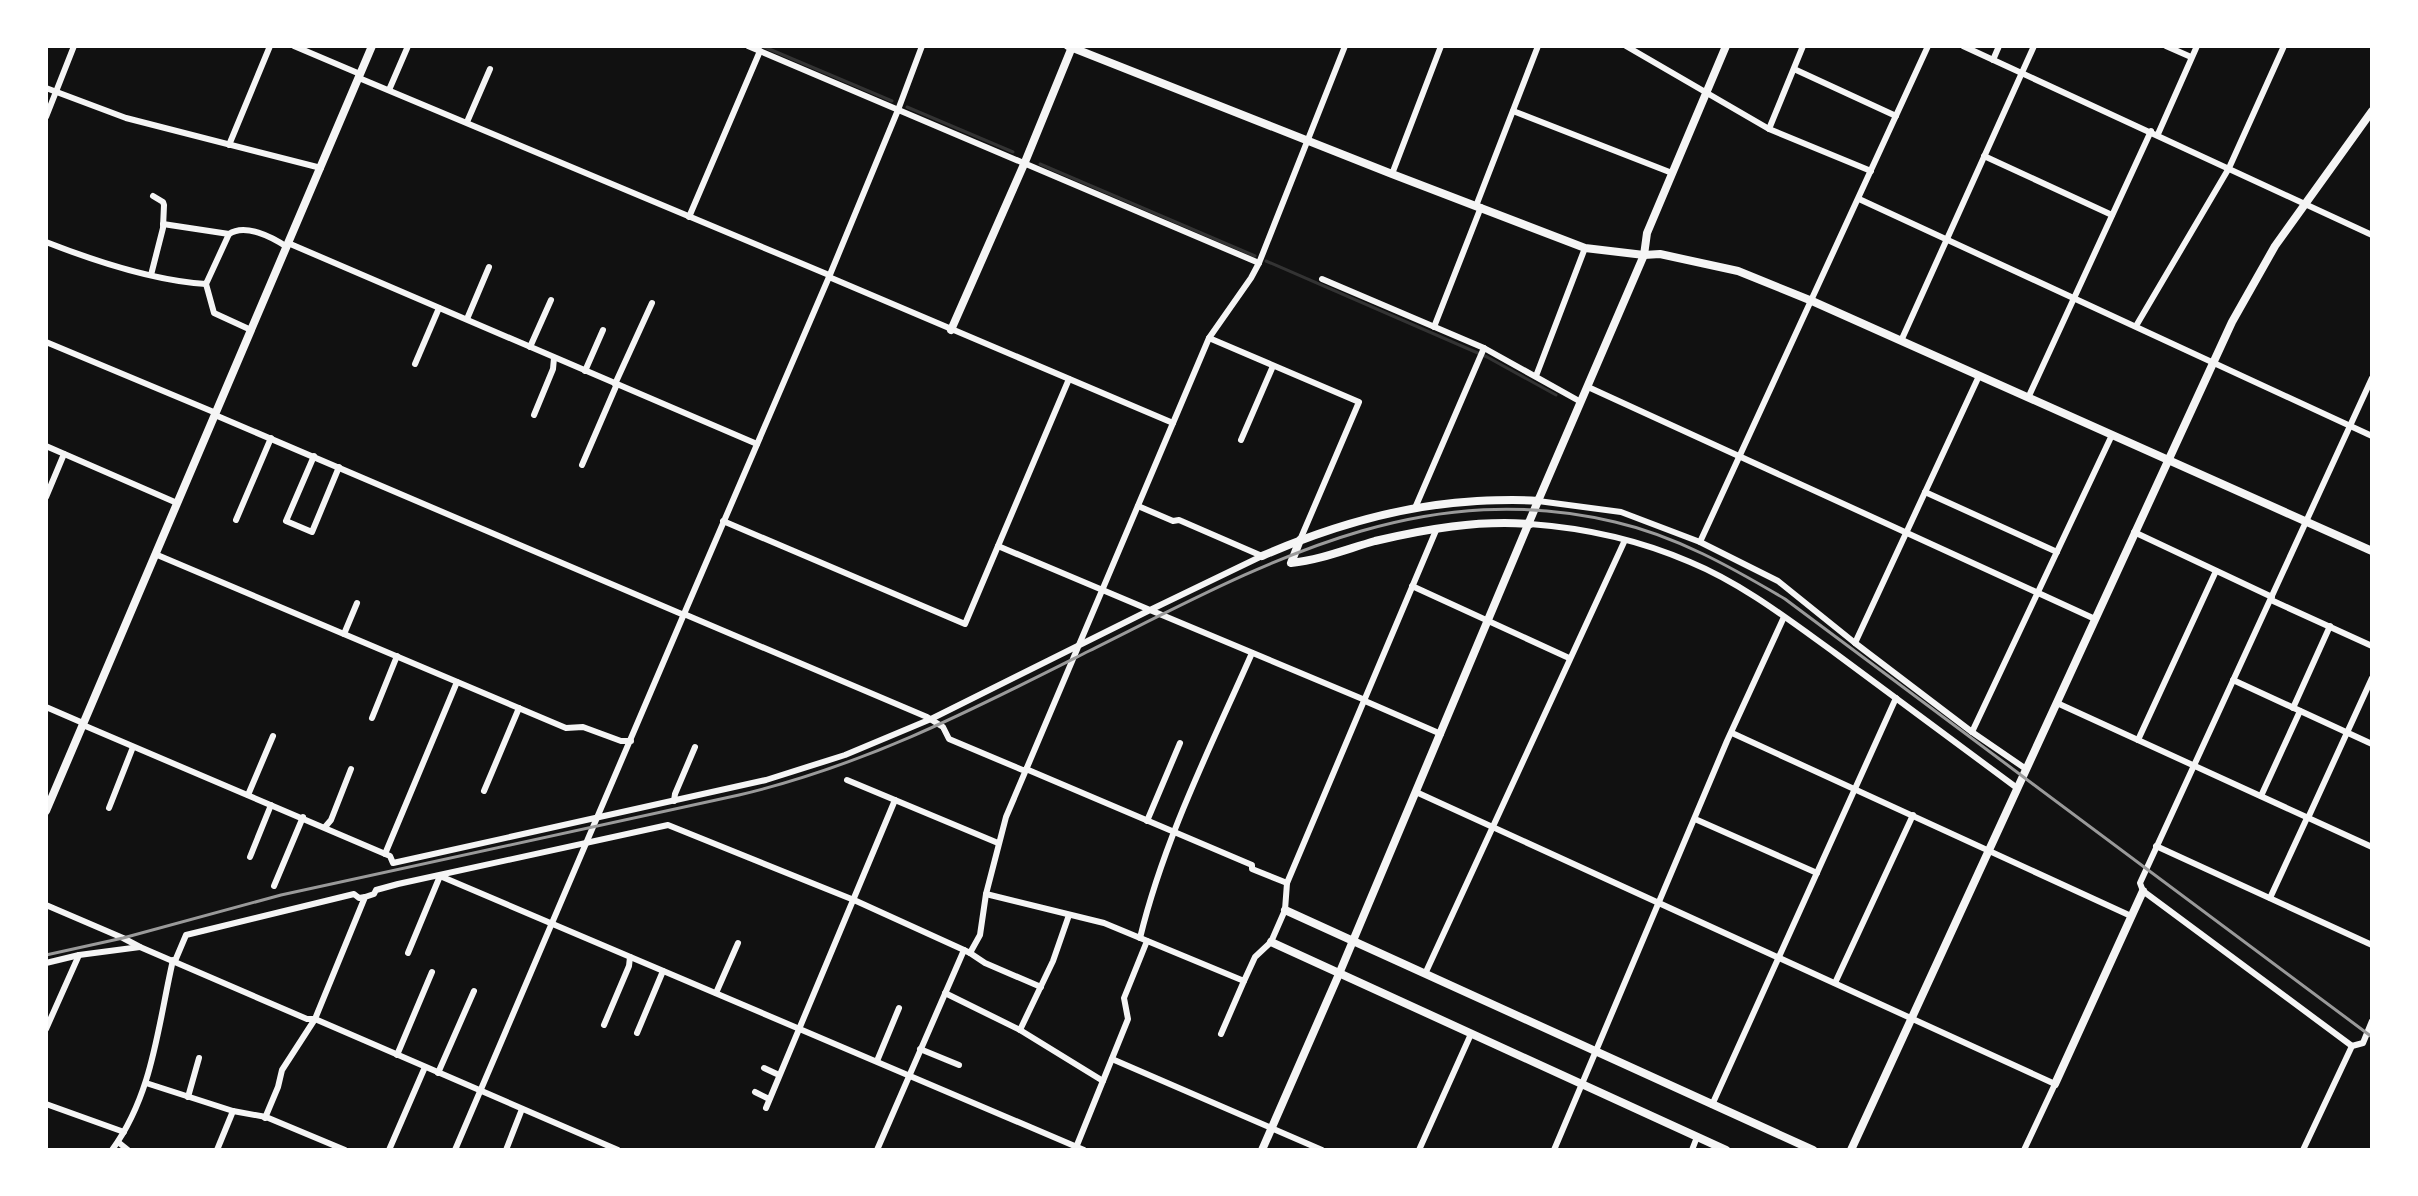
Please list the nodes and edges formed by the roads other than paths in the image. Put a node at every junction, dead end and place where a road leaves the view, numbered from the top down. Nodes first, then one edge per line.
1 (74, 46) edge
2 (270, 46) edge
3 (294, 46) edge
4 (372, 46) edge
5 (408, 46) edge
6 (748, 46) edge
7 (922, 46) edge
8 (1345, 46) edge
9 (1441, 46) edge
10 (1538, 46) edge
11 (1626, 46) edge
12 (1726, 46) edge
13 (1803, 46) edge
14 (1928, 46) edge
15 (1963, 46) edge
16 (1999, 46) edge
17 (2034, 46) edge
18 (2166, 46) edge
19 (2197, 46) edge
20 (2284, 46) edge
21 (1070, 47) edge
22 (758, 49) edge
23 (2191, 57) junction
24 (1993, 60) junction
25 (490, 69) dead end
26 (1794, 69) junction
27 (2022, 73) junction
28 (360, 76) junction
29 (46, 88) edge
30 (389, 90) junction
31 (56, 92) junction
32 (1705, 94) junction
33 (898, 110) junction
34 (1513, 111) junction
35 (2372, 111) edge
36 (1896, 116) junction
37 (46, 117) edge
38 (467, 122) junction
39 (1769, 129) junction
40 (2154, 133) junction
41 (1306, 141) junction
42 (229, 145) junction
43 (1984, 156) junction
44 (1025, 162) junction
45 (321, 168) junction
46 (2229, 168) junction
47 (1871, 171) junction
48 (1672, 173) junction
49 (1392, 174) junction
50 (153, 196) dead end
51 (1859, 199) junction
52 (2307, 205) junction
53 (1478, 206) junction
54 (2112, 215) junction
55 (689, 217) junction
56 (163, 224) junction
57 (229, 234) junction
58 (2372, 235) edge
59 (1946, 240) junction
60 (46, 242) edge
61 (288, 245) junction
62 (1585, 248) junction
63 (1644, 255) junction
64 (1259, 263) junction
65 (489, 267) dead end
66 (151, 275) junction
67 (829, 276) junction
68 (1322, 279) dead end
69 (206, 284) junction
70 (2073, 297) junction
71 (551, 300) dead end
72 (1812, 301) junction
73 (652, 303) dead end
74 (439, 308) junction
75 (467, 319) junction
76 (2136, 326) junction
77 (1434, 327) junction
78 (251, 330) junction
79 (603, 330) dead end
80 (951, 330) junction
81 (1209, 338) junction
82 (1901, 341) junction
83 (46, 342) edge
84 (530, 347) junction
85 (1482, 352) junction
86 (554, 358) junction
87 (2213, 362) junction
88 (415, 364) dead end
89 (1273, 366) junction
90 (585, 371) junction
91 (1536, 376) junction
92 (1979, 376) junction
93 (2372, 378) edge
94 (1069, 379) junction
95 (616, 384) junction
96 (1588, 387) junction
97 (2028, 398) junction
98 (1581, 402) junction
99 (215, 414) junction
100 (534, 415) dead end
101 (1173, 423) junction
102 (2350, 426) junction
103 (2112, 435) junction
104 (2372, 436) edge
105 (271, 438) junction
106 (1241, 440) dead end
107 (757, 444) junction
108 (46, 446) edge
109 (64, 454) junction
110 (314, 456) junction
111 (1741, 456) junction
112 (2168, 458) junction
113 (582, 465) dead end
114 (339, 467) junction
115 (1925, 492) junction
116 (46, 497) edge
117 (1538, 501) junction
118 (177, 503) junction
119 (1138, 506) junction
120 (1415, 508) junction
121 (236, 520) dead end
122 (723, 521) junction
123 (2307, 521) junction
124 (1530, 524) junction
125 (1437, 528) junction
126 (2134, 532) junction
127 (1906, 533) junction
128 (1300, 540) junction
129 (1625, 540) junction
130 (1700, 542) junction
131 (998, 546) junction
132 (2372, 551) edge
133 (2057, 552) junction
134 (155, 554) junction
135 (1262, 556) junction
136 (2216, 571) junction
137 (1412, 586) junction
138 (1102, 590) junction
139 (2038, 593) junction
140 (2271, 598) junction
141 (357, 603) dead end
142 (1150, 610) junction
143 (684, 614) junction
144 (1784, 617) junction
145 (2095, 619) junction
146 (1488, 621) junction
147 (2330, 626) junction
148 (344, 634) junction
149 (1855, 643) junction
150 (2372, 646) edge
151 (1078, 647) junction
152 (1252, 653) junction
153 (397, 656) junction
154 (1569, 658) junction
155 (2372, 678) edge
156 (2233, 680) junction
157 (457, 682) junction
158 (1896, 698) junction
159 (1365, 700) junction
160 (2057, 703) junction
161 (46, 707) edge
162 (519, 708) junction
163 (2296, 709) junction
164 (372, 718) dead end
165 (931, 719) junction
166 (83, 724) junction
167 (1972, 732) junction
168 (1732, 733) junction
169 (2347, 733) junction
170 (1441, 734) junction
171 (273, 736) dead end
172 (2138, 740) junction
173 (631, 741) junction
174 (1180, 743) dead end
175 (2372, 744) edge
176 (133, 747) junction
177 (695, 747) dead end
178 (2194, 765) junction
179 (351, 769) dead end
180 (2026, 769) junction
181 (1025, 770) junction
182 (847, 780) dead end
183 (2017, 788) junction
184 (1855, 790) junction
185 (484, 791) dead end
186 (1416, 792) junction
187 (248, 795) junction
188 (2261, 796) junction
189 (895, 800) junction
190 (674, 801) junction
191 (271, 805) junction
192 (109, 808) dead end
193 (46, 811) edge
194 (598, 815) junction
195 (1913, 815) junction
196 (303, 817) junction
197 (2308, 818) junction
198 (1695, 819) junction
199 (1147, 821) junction
200 (325, 827) junction
201 (1492, 828) junction
202 (1175, 833) junction
203 (587, 843) junction
204 (998, 843) junction
205 (2156, 846) junction
206 (2372, 847) edge
207 (1988, 850) junction
208 (385, 854) junction
209 (250, 857) dead end
210 (1817, 873) junction
211 (440, 876) junction
212 (1287, 883) junction
213 (274, 886) dead end
214 (2143, 891) junction
215 (986, 894) junction
216 (365, 897) junction
217 (2270, 898) junction
218 (854, 900) junction
219 (1659, 903) junction
220 (46, 905) edge
221 (1285, 910) junction
222 (1069, 915) junction
223 (2131, 916) junction
224 (552, 923) junction
225 (1352, 939) junction
226 (1144, 940) junction
227 (1271, 942) junction
228 (738, 943) dead end
229 (2372, 945) edge
230 (140, 947) junction
231 (967, 951) junction
232 (408, 953) dead end
233 (79, 955) junction
234 (630, 957) junction
235 (1780, 957) junction
236 (174, 960) junction
237 (46, 963) edge
238 (663, 971) junction
239 (432, 972) dead end
240 (1339, 974) junction
241 (1425, 974) junction
242 (1244, 981) junction
243 (1835, 983) junction
244 (1041, 987) junction
245 (474, 991) dead end
246 (716, 993) junction
247 (945, 993) junction
248 (899, 1008) dead end
249 (1911, 1018) junction
250 (315, 1019) junction
251 (2371, 1024) edge
252 (604, 1025) dead end
253 (799, 1028) junction
254 (46, 1029) edge
255 (1020, 1030) junction
256 (637, 1033) dead end
257 (1221, 1034) dead end
258 (1471, 1034) junction
259 (2352, 1046) junction
260 (920, 1049) junction
261 (1597, 1051) junction
262 (397, 1055) junction
263 (199, 1058) dead end
264 (1112, 1059) junction
265 (877, 1061) junction
266 (959, 1065) dead end
267 (425, 1067) junction
268 (764, 1068) dead end
269 (438, 1073) junction
270 (909, 1074) junction
271 (779, 1075) junction
272 (1103, 1081) junction
273 (146, 1083) junction
274 (2055, 1084) junction
275 (1583, 1085) junction
276 (480, 1091) junction
277 (755, 1092) dead end
278 (188, 1097) junction
279 (769, 1099) junction
280 (46, 1104) edge
281 (1712, 1105) junction
282 (766, 1108) dead end
283 (522, 1109) junction
284 (233, 1111) junction
285 (265, 1118) junction
286 (1272, 1128) junction
287 (124, 1132) junction
288 (1697, 1137) junction
289 (118, 1142) junction
290 (1075, 1148) edge
291 (112, 1150) edge
292 (128, 1150) edge
293 (217, 1150) edge
294 (345, 1150) edge
295 (389, 1150) edge
296 (455, 1150) edge
297 (506, 1150) edge
298 (618, 1150) edge
299 (877, 1150) edge
300 (1084, 1150) edge
301 (1262, 1150) edge
302 (1322, 1150) edge
303 (1419, 1150) edge
304 (1554, 1150) edge
305 (1692, 1150) edge
306 (1726, 1150) edge
307 (1813, 1150) edge
308 (1851, 1150) edge
309 (2024, 1150) edge
310 (2303, 1150) edge

1 - 31 street
2 - 42 street
3 - 28 street
4 - 28 street
5 - 30 street
6 - 22 street
7 - 33 street
8 - 41 street
9 - 49 street
10 - 34 street
11 - 32 street
12 - 32 street
13 - 26 street
14 - 36 street
15 - 24 street
16 - 24 street
17 - 27 street
18 - 23 street
19 - 23 street
20 - 46 street
21 - 41 street
21 - 44 street
22 - 33 street
22 - 55 street
23 - 40 street
24 - 27 street
25 - 38 street
26 - 36 street
26 - 39 street
27 - 40 street
27 - 43 street
28 - 30 street
28 - 45 street
29 - 31 street
30 - 38 street
31 - 37 street
31 - 42 street
32 - 39 street
32 - 48 street
33 - 44 street
33 - 67 street
34 - 48 street
34 - 53 street
35 - 52 street
36 - 47 street
38 - 55 street
39 - 47 street
40 - 46 street
40 - 54 street
41 - 49 street
41 - 64 street
42 - 45 street
43 - 54 street
43 - 59 street
44 - 64 street
44 - 80 street
45 - 61 street
46 - 52 street
46 - 76 street
47 - 51 street
48 - 63 street
49 - 53 street
50 - 56 street
51 - 59 street
51 - 72 street
52 - 58 street
52 - 87 street
53 - 62 street
53 - 77 street
54 - 70 street
55 - 67 street
56 - 57 street
56 - 66 street
57 - 61 street
57 - 69 street
59 - 70 street
59 - 82 street
60 - 66 street
61 - 74 street
61 - 78 street
62 - 63 street
62 - 91 street
63 - 72 street
63 - 96 street
64 - 81 street
65 - 75 street
66 - 69 street
67 - 80 street
67 - 107 street
68 - 77 street
69 - 78 street
70 - 76 street
70 - 97 street
71 - 84 street
72 - 82 street
72 - 111 street
73 - 95 street
74 - 75 street
74 - 88 street
75 - 84 street
76 - 87 street
77 - 85 street
78 - 99 street
79 - 90 street
80 - 94 street
81 - 89 street
81 - 101 street
82 - 92 street
83 - 99 street
84 - 86 street
85 - 91 street
85 - 120 street
86 - 90 street
86 - 100 street
87 - 102 street
87 - 112 street
89 - 106 street
89 - 128 street
90 - 95 street
91 - 98 street
92 - 97 street
92 - 115 street
93 - 102 street
94 - 101 street
94 - 131 street
95 - 107 street
95 - 113 street
96 - 98 street
96 - 111 street
97 - 103 street
98 - 117 street
99 - 105 street
99 - 118 street
101 - 119 street
102 - 104 street
102 - 123 street
103 - 112 street
103 - 133 street
105 - 110 street
105 - 121 street
107 - 122 street
108 - 109 street
109 - 116 street
109 - 118 street
110 - 114 street
110 - 114 street
111 - 127 street
111 - 130 street
112 - 123 street
112 - 126 street
114 - 143 street
115 - 127 street
115 - 133 street
117 - 120 street
117 - 124 street
117 - 130 street
118 - 134 street
119 - 135 street
119 - 138 street
120 - 128 street
122 - 131 street
122 - 143 street
123 - 132 street
123 - 140 street
124 - 125 street
124 - 129 street
124 - 146 street
125 - 128 street
125 - 137 street
126 - 136 street
126 - 145 street
127 - 139 street
127 - 149 street
128 - 135 street
129 - 144 street
129 - 154 street
130 - 149 street
131 - 138 street
133 - 139 street
134 - 148 street
134 - 166 street
135 - 142 street
136 - 140 street
136 - 172 street
137 - 146 street
137 - 159 street
138 - 142 street
138 - 151 street
139 - 145 street
139 - 167 street
140 - 147 street
140 - 156 street
141 - 148 street
142 - 151 street
142 - 152 street
143 - 165 street
143 - 173 street
144 - 158 street
144 - 168 street
145 - 160 street
146 - 154 street
146 - 170 street
147 - 150 street
147 - 163 street
148 - 153 street
149 - 167 street
151 - 165 street
151 - 181 street
152 - 159 street
152 - 202 street
153 - 157 street
153 - 164 street
154 - 201 street
155 - 169 street
156 - 163 street
156 - 178 street
157 - 162 street
157 - 208 street
158 - 183 street
158 - 184 street
159 - 170 street
159 - 212 street
160 - 172 street
160 - 180 street
161 - 166 street
162 - 173 street
162 - 185 street
163 - 169 street
163 - 188 street
165 - 181 street
165 - 190 street
166 - 176 street
166 - 193 street
167 - 180 street
168 - 184 street
168 - 198 street
169 - 175 street
169 - 197 street
170 - 186 street
171 - 187 street
172 - 178 street
173 - 194 street
174 - 199 street
176 - 187 street
176 - 192 street
177 - 190 street
178 - 188 street
178 - 205 street
179 - 200 street
180 - 183 street
181 - 199 street
181 - 204 street
182 - 189 street
183 - 207 street
184 - 195 street
184 - 210 street
186 - 201 street
186 - 225 street
187 - 191 street
188 - 197 street
189 - 204 street
189 - 218 street
190 - 194 street
191 - 196 street
191 - 209 street
194 - 203 street
194 - 208 street
195 - 207 street
195 - 243 street
196 - 200 street
196 - 213 street
197 - 206 street
197 - 217 street
198 - 210 street
198 - 219 street
199 - 202 street
200 - 208 street
201 - 219 street
201 - 241 street
202 - 212 street
202 - 226 street
203 - 211 street
203 - 218 street
203 - 224 street
204 - 215 street
205 - 214 street
205 - 217 street
207 - 223 street
207 - 249 street
210 - 235 street
211 - 216 street
211 - 224 street
211 - 232 street
212 - 221 street
214 - 223 street
214 - 259 street
215 - 222 street
215 - 231 street
216 - 236 street
216 - 250 street
217 - 229 street
218 - 231 street
218 - 253 street
219 - 235 street
219 - 261 street
220 - 230 street
221 - 225 street
221 - 227 street
222 - 226 street
222 - 244 street
223 - 274 street
224 - 234 street
224 - 276 street
225 - 240 street
225 - 241 street
226 - 242 street
226 - 264 street
227 - 240 street
227 - 242 street
228 - 246 street
230 - 233 street
230 - 236 street
231 - 244 street
231 - 247 street
233 - 237 street
233 - 254 street
234 - 238 street
234 - 252 street
235 - 243 street
235 - 281 street
236 - 250 street
236 - 273 street
238 - 246 street
238 - 256 street
239 - 262 street
240 - 258 street
240 - 286 street
241 - 261 street
242 - 257 street
243 - 249 street
244 - 255 street
245 - 269 street
246 - 253 street
247 - 255 street
247 - 260 street
248 - 265 street
249 - 274 street
249 - 308 street
250 - 262 street
250 - 285 street
251 - 259 street
253 - 265 street
253 - 271 street
255 - 272 street
258 - 275 street
258 - 303 street
259 - 310 street
260 - 266 street
260 - 270 street
261 - 275 street
261 - 281 street
262 - 267 street
263 - 278 street
264 - 272 street
264 - 286 street
265 - 270 street
267 - 269 street
267 - 295 street
268 - 271 street
269 - 276 street
270 - 290 street
270 - 299 street
271 - 279 street
272 - 290 street
273 - 278 street
273 - 287 street
274 - 309 street
275 - 288 street
275 - 304 street
276 - 283 street
276 - 296 street
277 - 279 street
278 - 284 street
279 - 282 street
280 - 287 street
281 - 307 street
283 - 297 street
283 - 298 street
284 - 285 street
284 - 293 street
285 - 294 street
286 - 301 street
286 - 302 street
287 - 289 street
288 - 305 street
288 - 306 street
289 - 291 street
289 - 292 street
290 - 300 street

